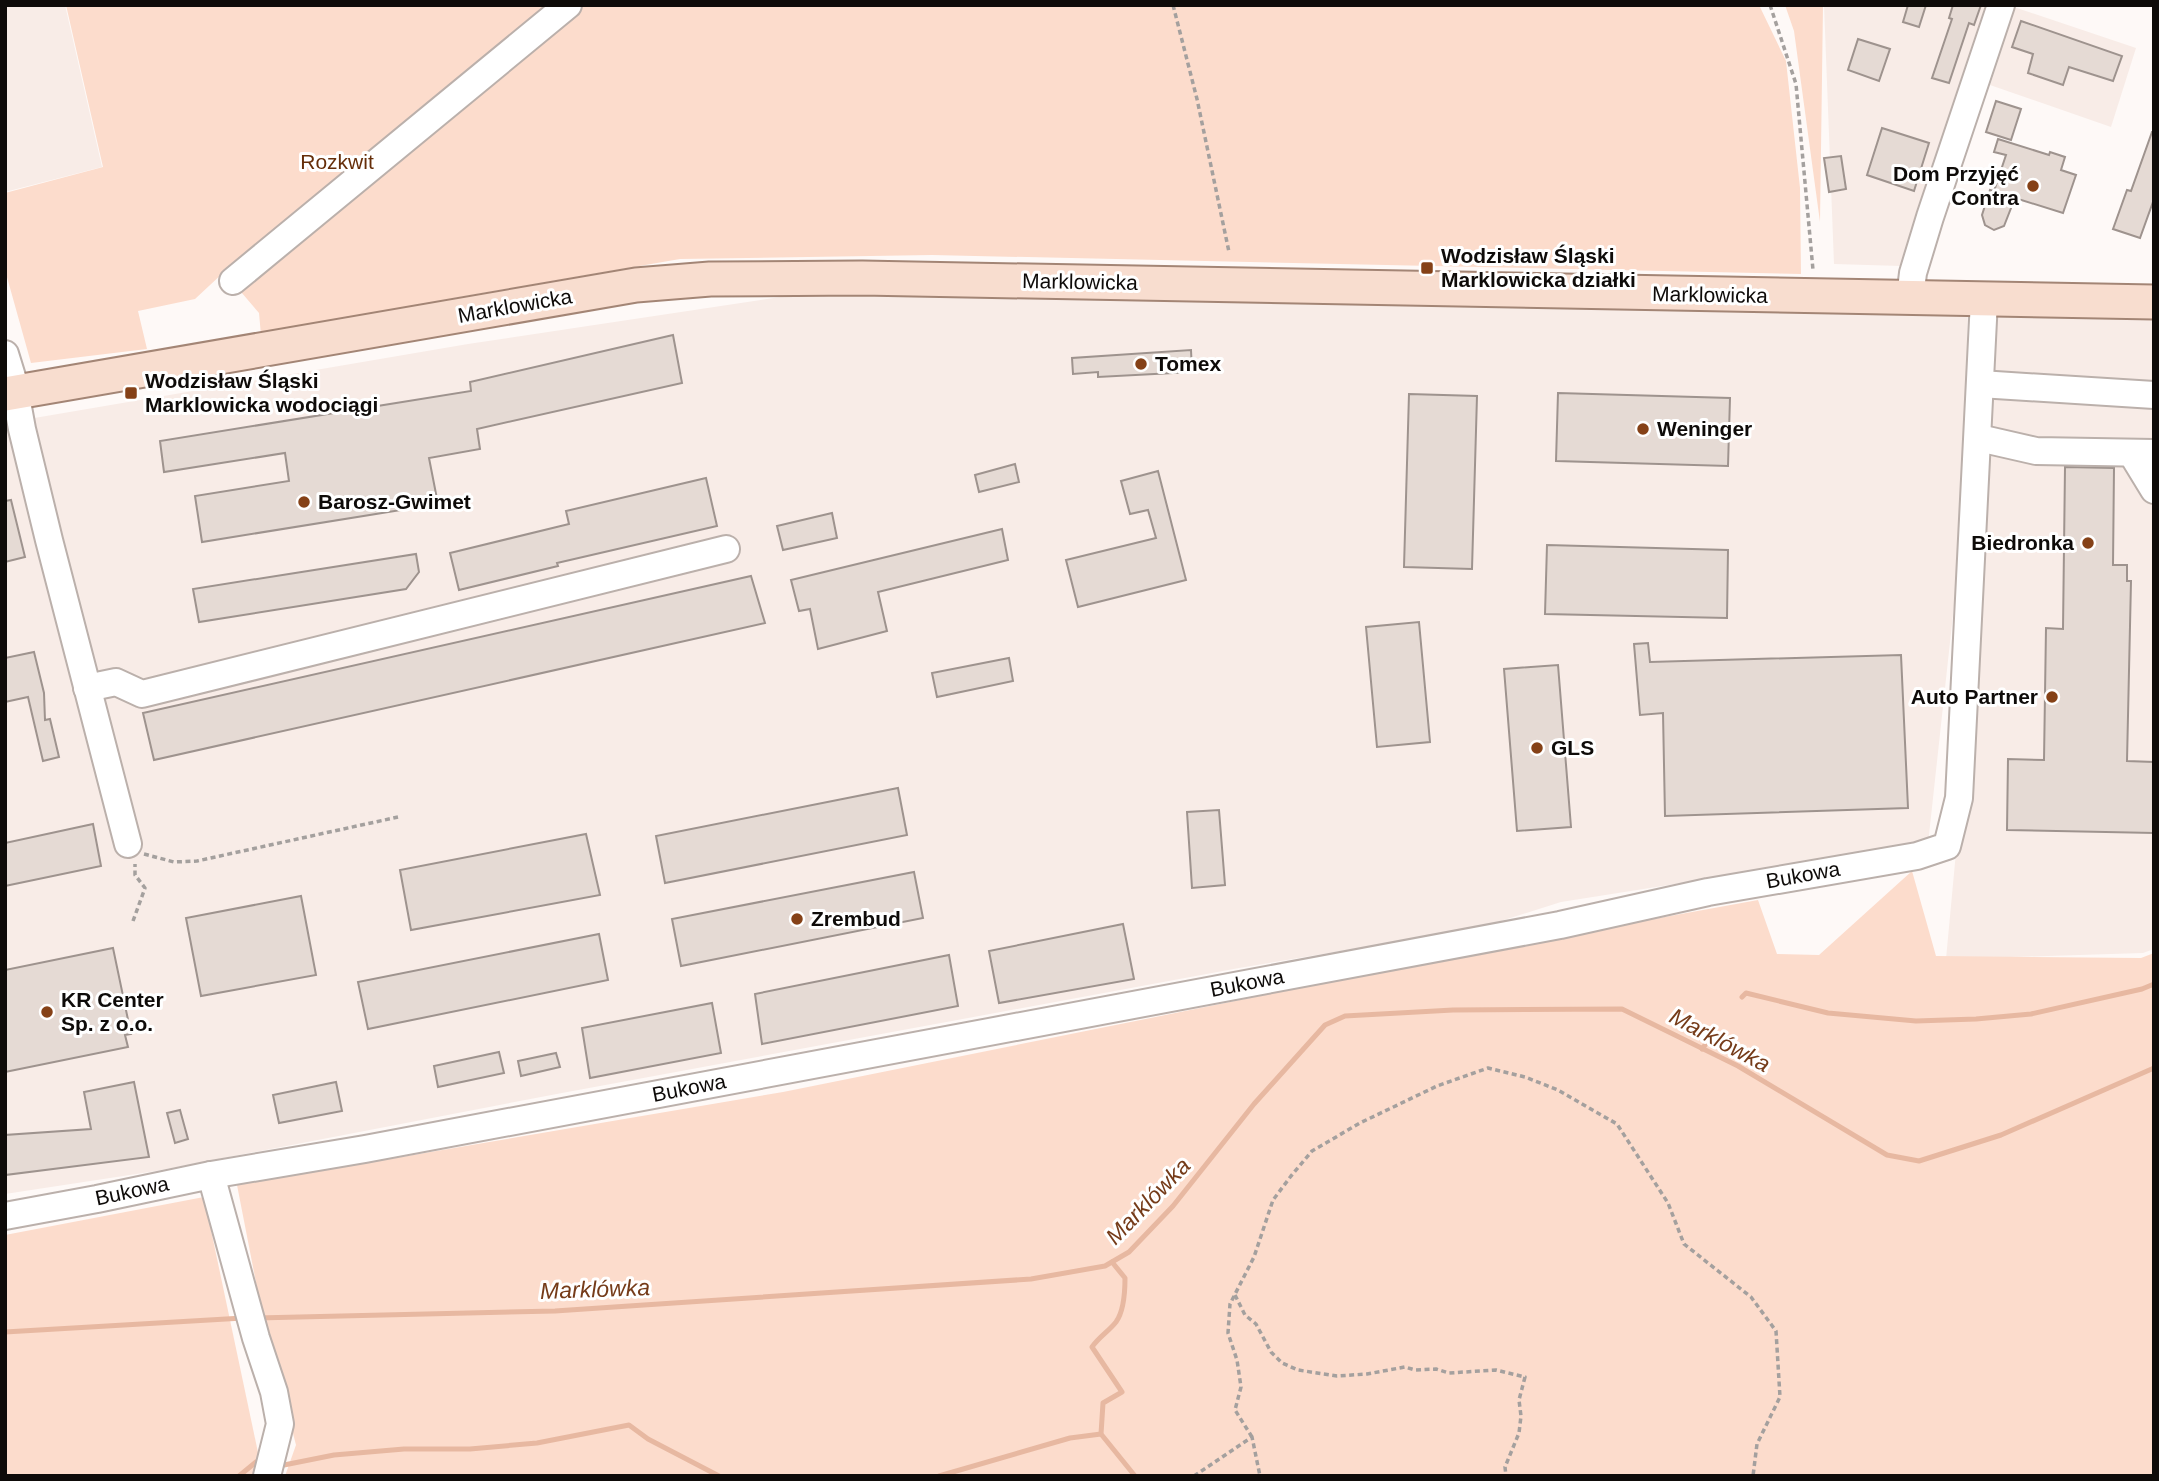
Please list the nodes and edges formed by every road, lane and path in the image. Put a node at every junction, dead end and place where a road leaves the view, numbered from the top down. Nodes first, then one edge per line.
1 (568, 5) edge
2 (1173, 5) edge
3 (1770, 5) edge
4 (2001, 5) edge
5 (1229, 252) dead end
6 (233, 281) dead end
7 (1815, 297) junction
8 (1910, 298) junction
9 (1984, 300) junction
10 (2154, 302) edge
11 (5, 354) edge
12 (1980, 384) junction
13 (10, 393) edge
14 (2154, 395) edge
15 (1979, 438) junction
16 (2143, 453) edge
17 (2154, 490) edge
18 (726, 549) dead end
19 (87, 688) junction
20 (398, 817) dead end
21 (131, 848) junction
22 (133, 921) dead end
23 (211, 1175) junction
24 (5, 1216) edge
25 (1235, 1294) junction
26 (1252, 1437) junction
27 (268, 1476) edge
28 (1194, 1476) edge
29 (1261, 1476) edge
30 (1506, 1476) edge
31 (1753, 1476) edge

1 - 6 lane
2 - 5 path
3 - 7 path
4 - 8 lane
7 - 8 main road, Marklowicka
7 - 13 main road, Marklowicka
8 - 9 main road, Marklowicka
9 - 10 main road, Marklowicka
9 - 12 lane, Bukowa
11 - 13 lane
12 - 14 lane
12 - 15 lane, Bukowa
13 - 19 lane
15 - 16 lane
15 - 23 lane, Bukowa
16 - 17 lane
18 - 19 lane
19 - 21 lane
20 - 21 path
21 - 22 path
23 - 24 lane, Bukowa
23 - 27 lane
25 - 26 path
25 - 30 path
25 - 31 path
26 - 28 path
26 - 29 path

